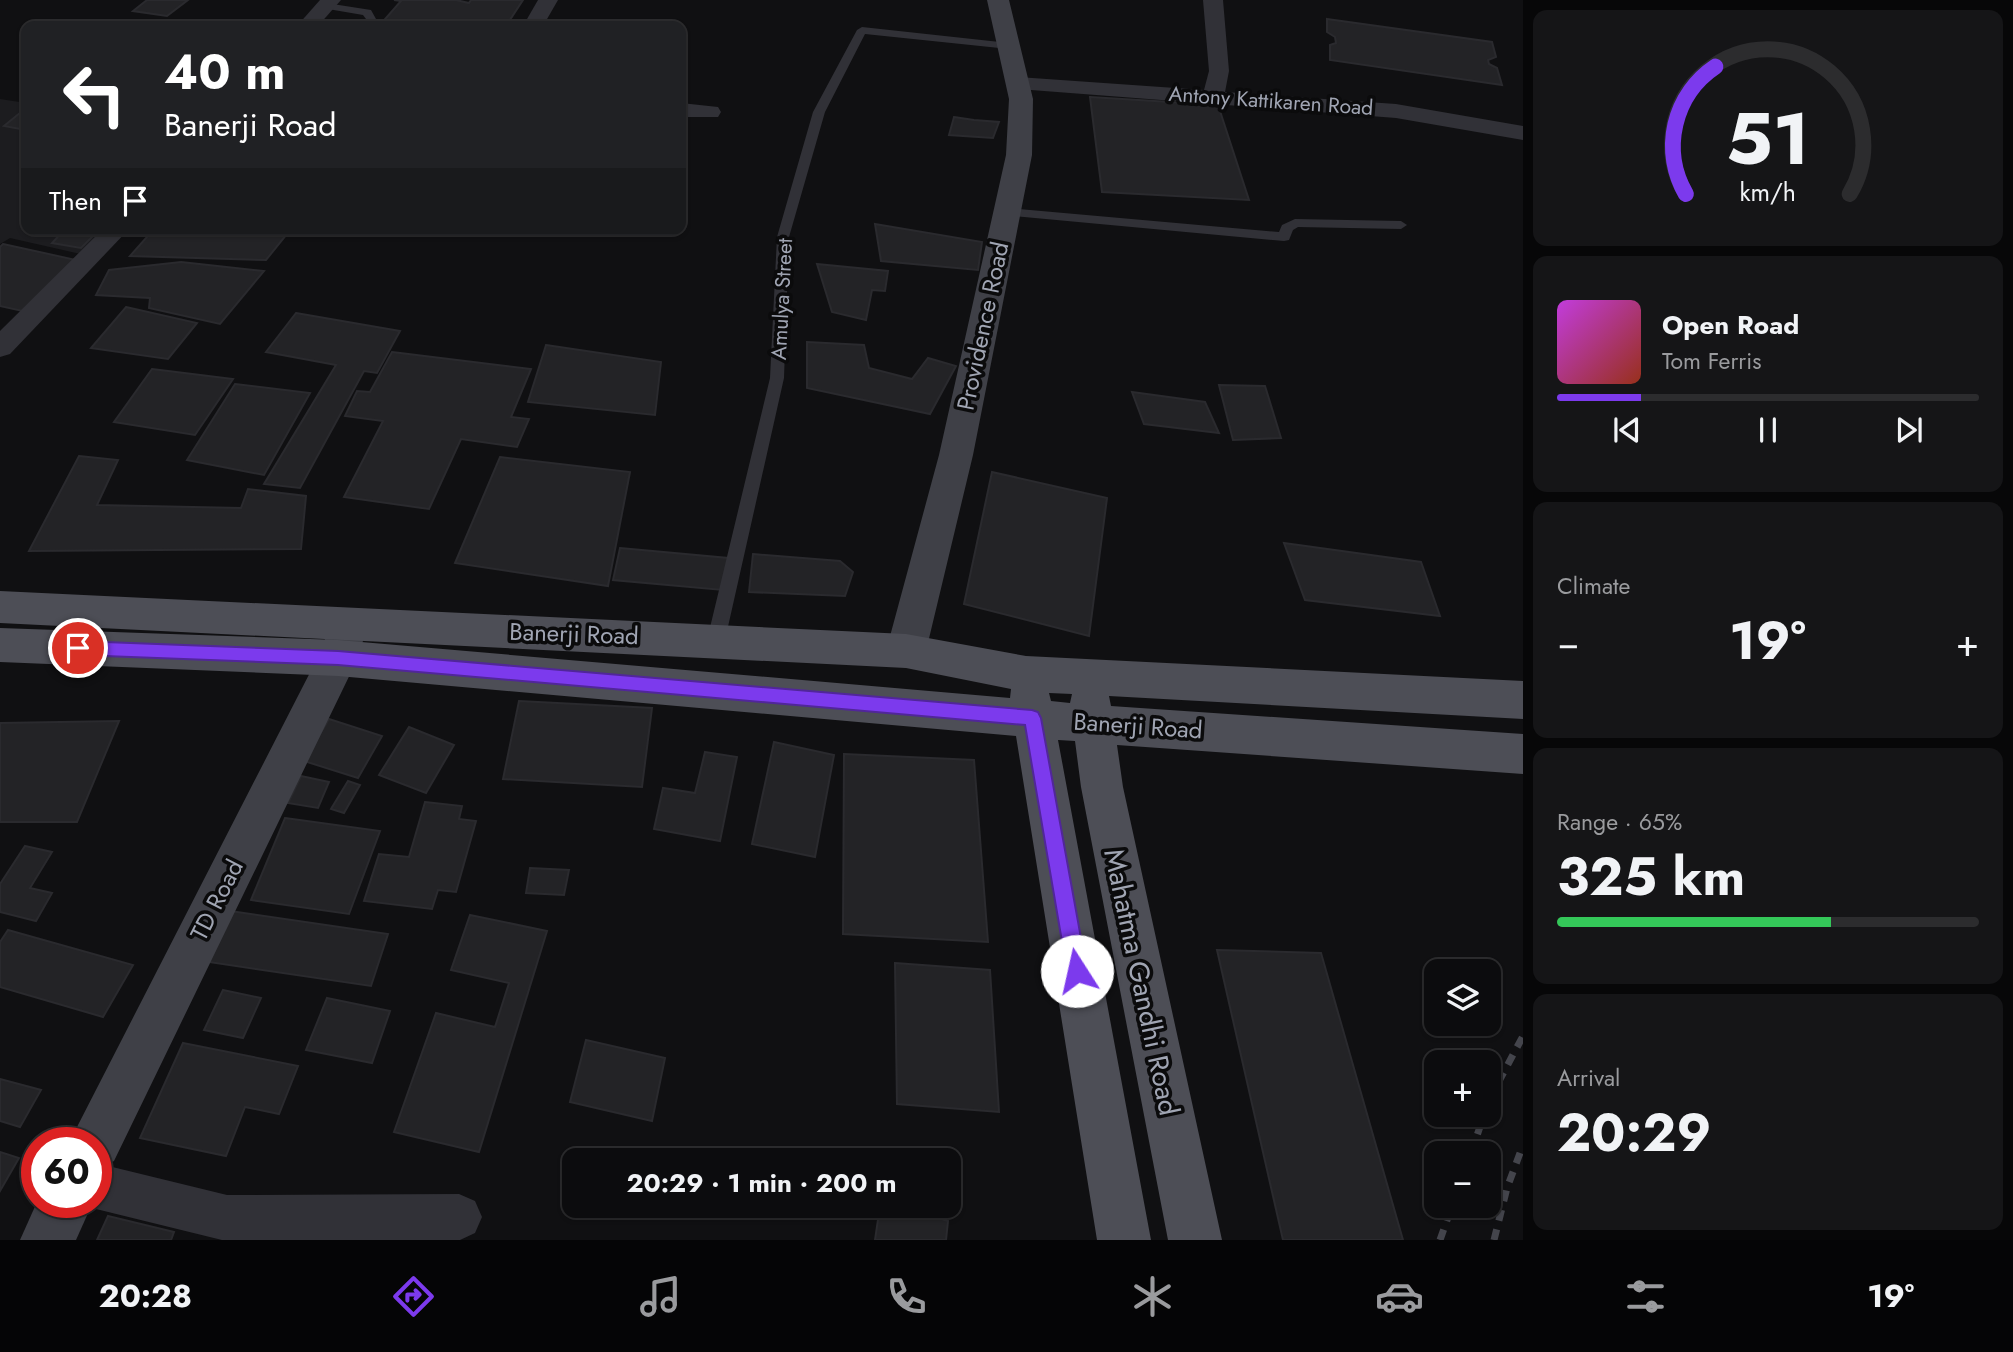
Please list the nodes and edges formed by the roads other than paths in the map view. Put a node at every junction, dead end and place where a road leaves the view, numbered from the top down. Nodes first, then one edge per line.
1 (548, 0) edge
2 (998, 0) edge
3 (1213, 0) edge
4 (329, 3) edge
5 (312, 21) edge
6 (370, 21) edge
7 (536, 21) edge
8 (1009, 46) junction
9 (1018, 83) junction
10 (1213, 97) junction
11 (686, 110) edge
12 (710, 112) dead end
13 (1523, 134) edge
14 (1007, 212) junction
15 (1401, 225) dead end
16 (111, 235) edge
17 (0, 346) edge
18 (0, 607) edge
19 (716, 640) junction
20 (344, 642) junction
21 (0, 645) edge
22 (906, 650) junction
23 (1086, 679) junction
24 (1029, 696) junction
25 (1523, 700) edge
26 (1094, 724) junction
27 (1523, 754) edge
28 (1044, 783) junction
29 (1102, 787) junction
30 (104, 1127) edge
31 (112, 1190) edge
32 (459, 1217) dead end
33 (58, 1218) edge
34 (47, 1240) edge
35 (1124, 1240) edge
36 (1195, 1240) edge

1 - 7 street
2 - 8 street, Providence Road
3 - 10 street
4 - 5 street
4 - 6 lane
8 - 9 street, Providence Road
8 - 19 lane, Amulya Street
9 - 10 street, Antony Kattikaren Road
9 - 14 street, Providence Road
10 - 13 street, Antony Kattikaren Road
11 - 12 street
14 - 15 lane
14 - 22 street, Providence Road
16 - 17 street
18 - 20 main road, Banerji Road
19 - 20 main road, Banerji Road
19 - 22 main road, Banerji Road
20 - 21 main road, Banerji Road
20 - 24 main road, Banerji Road
20 - 30 street, TD Road
22 - 24 main road, Banerji Road
23 - 24 main road, Banerji Road
23 - 25 main road, Banerji Road
23 - 26 main road, Mahatma Gandhi Road
24 - 26 main road, Banerji Road
24 - 28 main road
26 - 27 main road, Banerji Road
26 - 29 main road, Mahatma Gandhi Road
28 - 29 main road
28 - 35 main road
29 - 36 main road, Mahatma Gandhi Road
31 - 32 street
33 - 34 street

